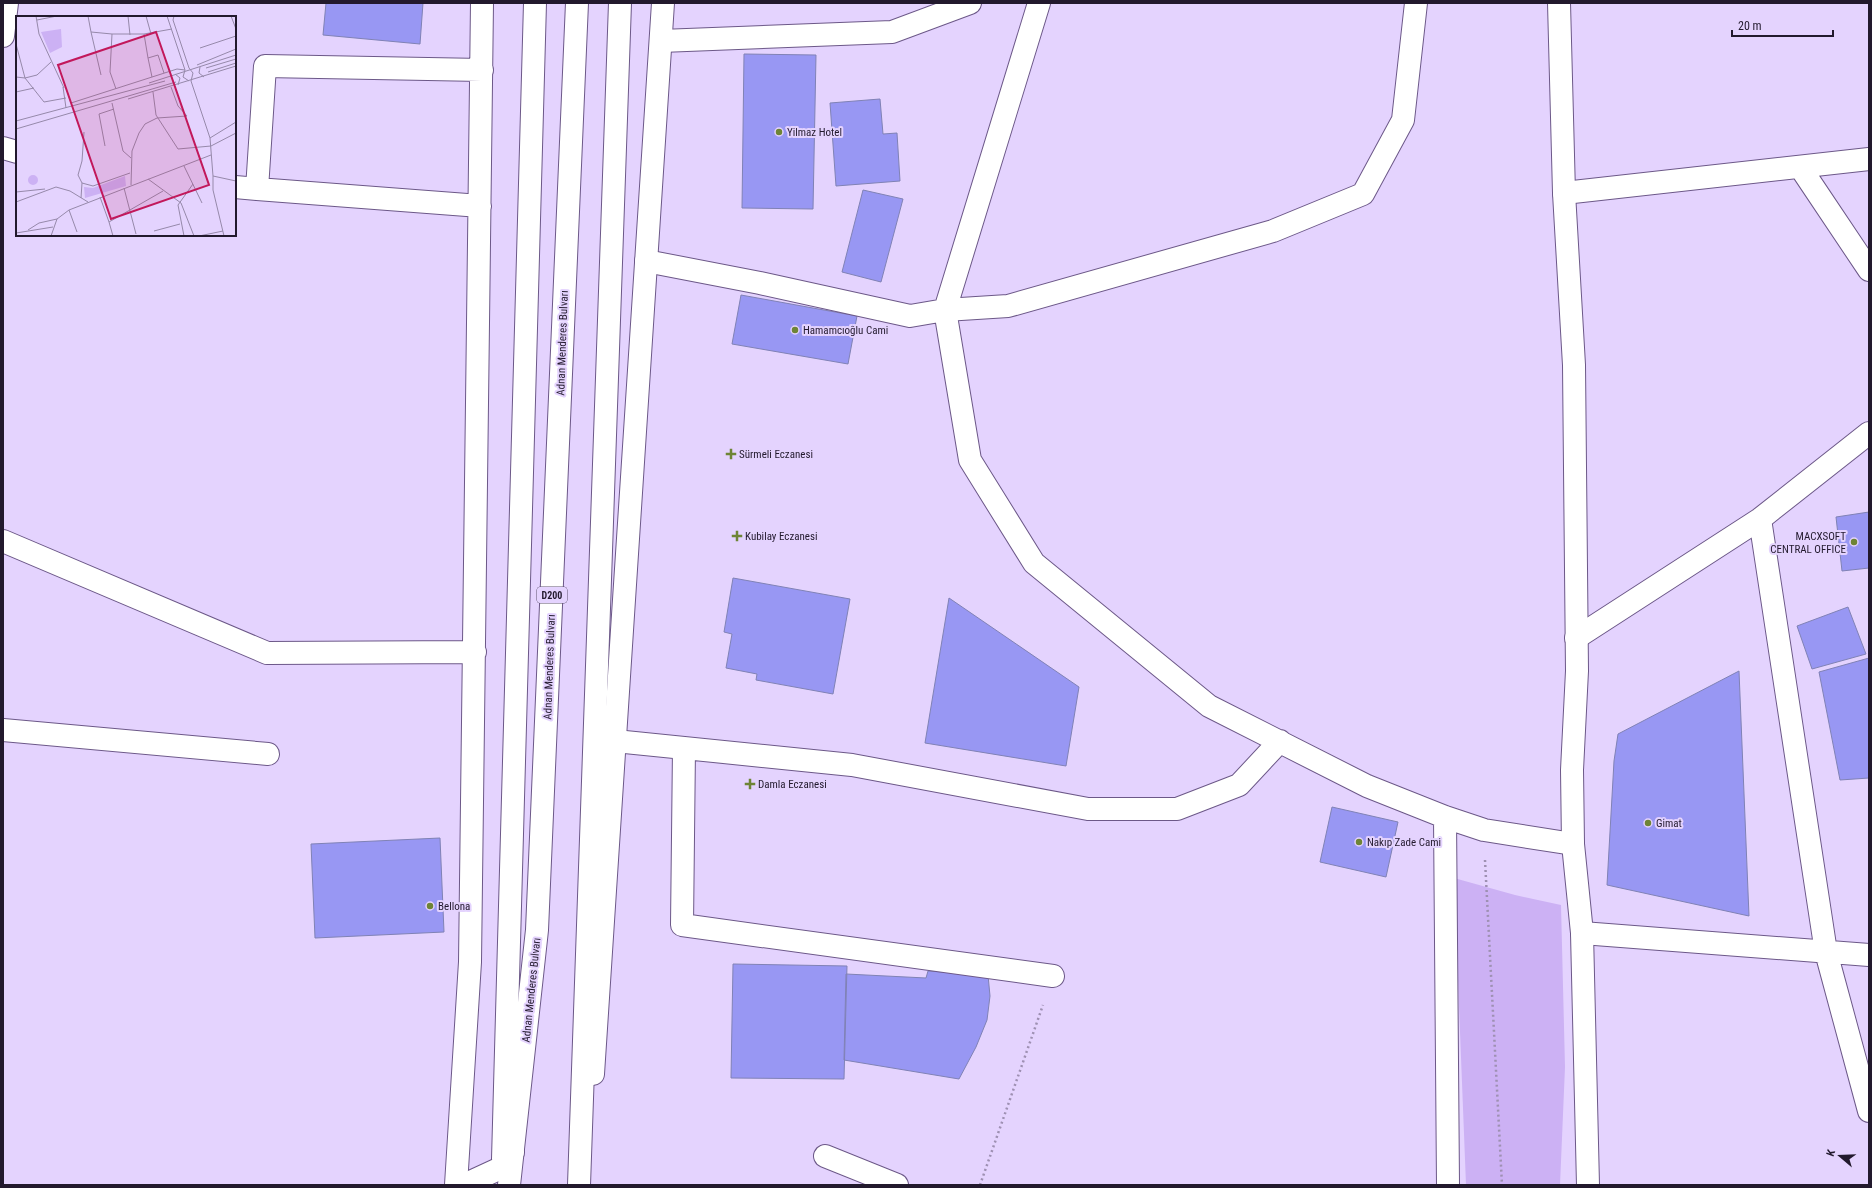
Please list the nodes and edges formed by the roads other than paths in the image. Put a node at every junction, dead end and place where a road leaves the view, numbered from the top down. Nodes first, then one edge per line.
1 (7, 3) edge
2 (482, 3) edge
3 (535, 3) edge
4 (577, 3) edge
5 (620, 3) edge
6 (663, 3) edge
7 (970, 3) edge
8 (1039, 3) edge
9 (1416, 3) edge
10 (1558, 3) edge
11 (3, 36) edge
12 (660, 41) junction
13 (482, 70) junction
14 (3, 148) edge
15 (16, 152) edge
16 (1869, 159) edge
17 (1800, 167) junction
18 (236, 187) edge
19 (257, 189) junction
20 (1564, 193) junction
21 (480, 206) junction
22 (646, 261) junction
23 (1869, 270) edge
24 (945, 310) junction
25 (1869, 433) edge
26 (1760, 519) junction
27 (3, 541) edge
28 (1576, 638) junction
29 (475, 652) junction
30 (3, 730) edge
31 (614, 741) junction
32 (1280, 741) junction
33 (684, 748) junction
34 (268, 754) dead end
35 (1445, 817) junction
36 (1573, 844) junction
37 (1582, 933) junction
38 (1826, 952) junction
39 (1869, 955) edge
40 (1053, 976) road end
41 (1869, 1111) edge
42 (825, 1156) dead end
43 (507, 1172) edge
44 (456, 1185) edge
45 (464, 1185) edge
46 (579, 1185) edge
47 (586, 1185) edge
48 (897, 1185) edge
49 (1448, 1185) edge
50 (1588, 1185) edge

1 - 11 main road
2 - 13 main road
3 - 43 main road
4 - 43 main road, Adnan Menderes Bulvarı / D200
5 - 46 main road
6 - 12 main road
7 - 12 main road
8 - 24 main road
9 - 24 main road
10 - 20 main road
12 - 22 main road
13 - 19 main road
13 - 21 main road
14 - 15 main road
16 - 17 main road
17 - 20 main road
17 - 23 main road
18 - 19 main road
19 - 21 main road
20 - 28 main road
21 - 29 main road
22 - 24 main road
22 - 31 main road
24 - 32 main road
25 - 26 main road
26 - 28 main road
26 - 38 main road
27 - 29 main road
28 - 36 main road
29 - 44 main road
30 - 34 main road
31 - 33 main road
31 - 47 main road
32 - 33 main road
32 - 35 main road
33 - 40 main road
35 - 36 main road
35 - 49 main road
36 - 37 main road
37 - 38 main road
37 - 50 main road
38 - 39 main road
38 - 41 main road
42 - 48 main road
43 - 45 main road

